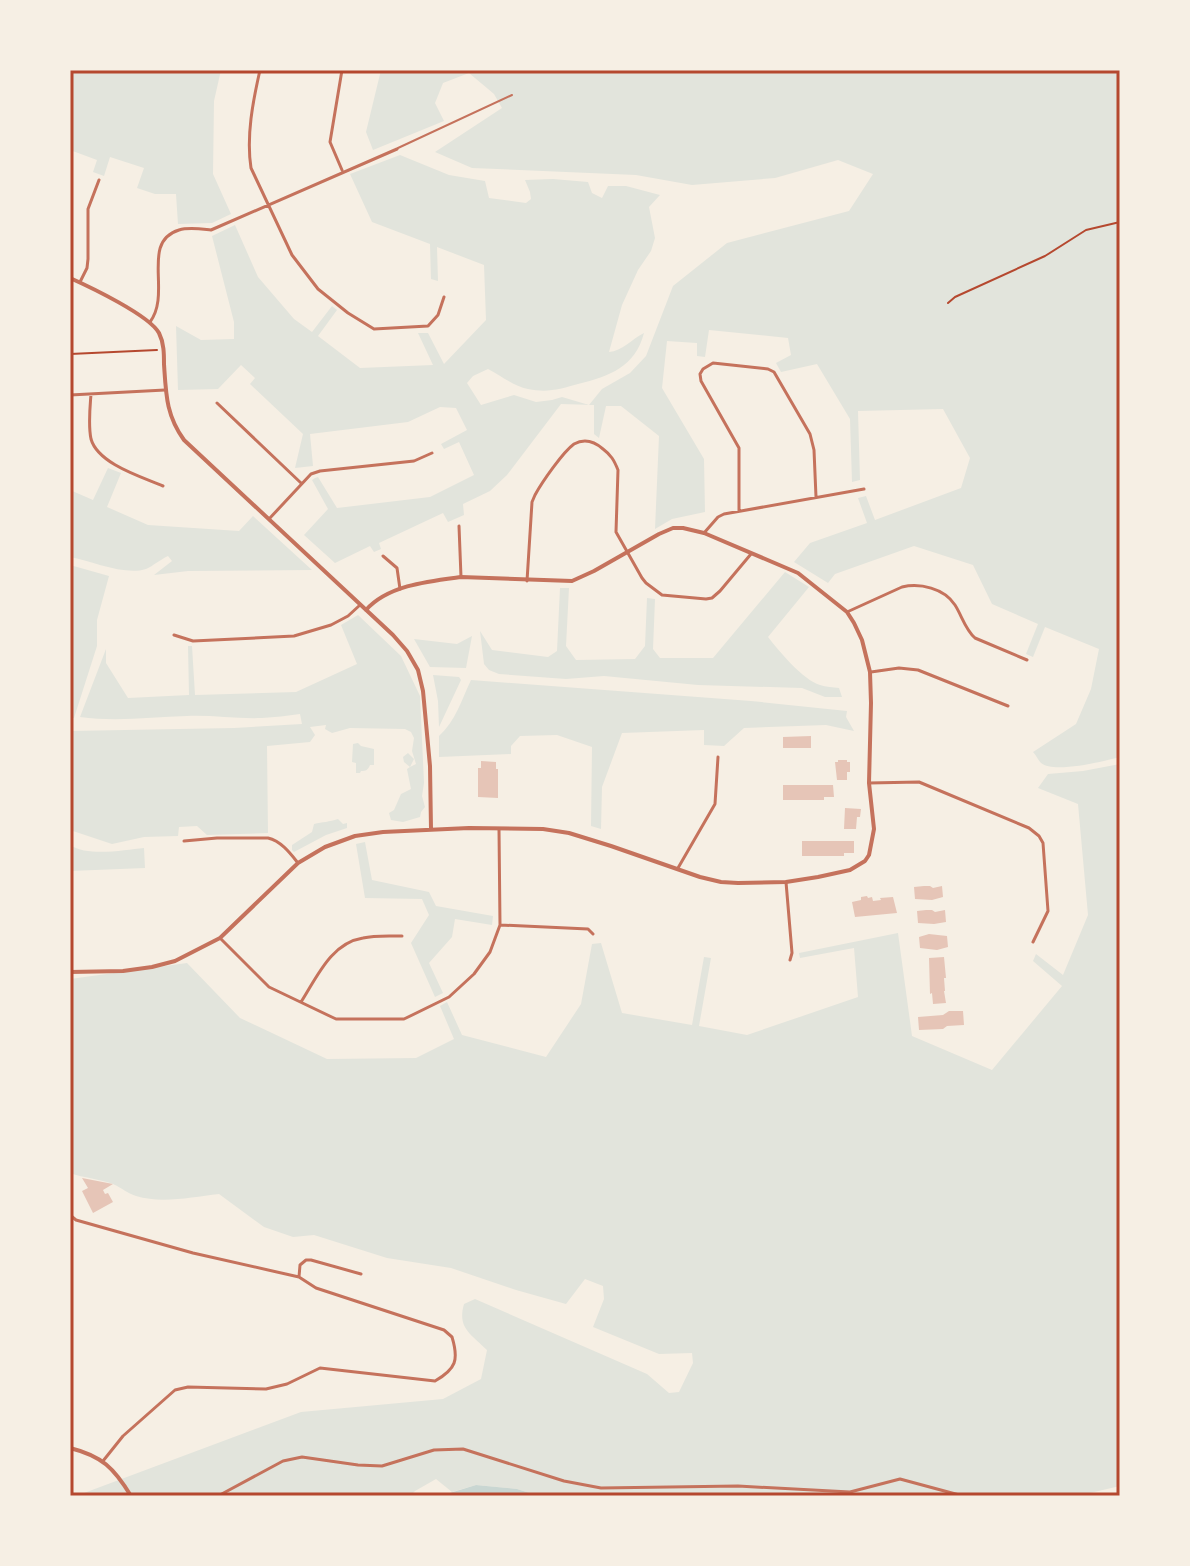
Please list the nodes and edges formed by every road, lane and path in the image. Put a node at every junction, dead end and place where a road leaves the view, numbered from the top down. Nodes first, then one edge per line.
1 (260, 70) edge
2 (342, 70) edge
3 (512, 95) dead end
4 (397, 149) joint
5 (343, 171) junction
6 (99, 180) dead end
7 (268, 204) junction
8 (1120, 222) edge
9 (70, 278) edge
10 (80, 282) junction
11 (444, 297) dead end
12 (948, 303) dead end
13 (150, 322) junction
14 (163, 350) junction
15 (70, 354) edge
16 (165, 390) junction
17 (91, 394) junction
18 (70, 395) edge
19 (217, 403) dead end
20 (432, 453) dead end
21 (301, 483) junction
22 (163, 486) dead end
23 (864, 489) dead end
24 (816, 497) junction
25 (739, 511) junction
26 (269, 519) junction
27 (459, 526) dead end
28 (704, 533) junction
29 (628, 552) junction
30 (752, 553) junction
31 (383, 556) dead end
32 (461, 577) junction
33 (527, 581) junction
34 (400, 589) junction
35 (360, 605) junction
36 (366, 610) junction
37 (847, 612) junction
38 (174, 635) dead end
39 (1027, 660) dead end
40 (870, 672) junction
41 (1008, 706) dead end
42 (718, 757) dead end
43 (869, 783) junction
44 (499, 828) junction
45 (431, 829) junction
46 (184, 841) dead end
47 (298, 863) junction
48 (678, 868) junction
49 (786, 882) junction
50 (500, 925) junction
51 (593, 934) dead end
52 (402, 936) dead end
53 (220, 938) junction
54 (1033, 942) dead end
55 (790, 960) dead end
56 (70, 972) edge
57 (301, 1002) junction
58 (70, 1215) edge
59 (361, 1274) dead end
60 (299, 1277) junction
61 (70, 1448) edge
62 (103, 1461) junction
63 (131, 1496) edge
64 (218, 1496) edge
65 (963, 1496) edge

1 - 7 street
2 - 5 street
3 - 4 lane
4 - 5 street
5 - 7 street
6 - 10 street
7 - 11 street
7 - 13 street
8 - 12 path
9 - 10 street
10 - 13 street
13 - 14 street
14 - 15 path
14 - 16 street
16 - 17 street
16 - 26 street
17 - 18 street
17 - 22 street
19 - 21 street
20 - 21 street
21 - 26 street
23 - 24 street
24 - 25 street
24 - 25 street
25 - 28 street
26 - 35 street
27 - 32 street
28 - 29 street
28 - 30 street
29 - 30 street
29 - 33 street
29 - 33 street
30 - 37 street
31 - 34 street
32 - 33 street
32 - 34 street
34 - 36 street
35 - 36 street
35 - 38 street
36 - 45 street
37 - 39 street
37 - 40 street
40 - 41 street
40 - 43 street
42 - 48 street
43 - 49 street
43 - 54 street
44 - 45 street
44 - 48 street
44 - 50 street
45 - 47 street
46 - 47 street
47 - 53 street
48 - 49 street
49 - 55 street
50 - 51 street
50 - 57 street
52 - 57 street
53 - 56 street
53 - 57 street
58 - 60 street
59 - 60 street
60 - 62 street
61 - 62 street
62 - 63 street
64 - 65 street

